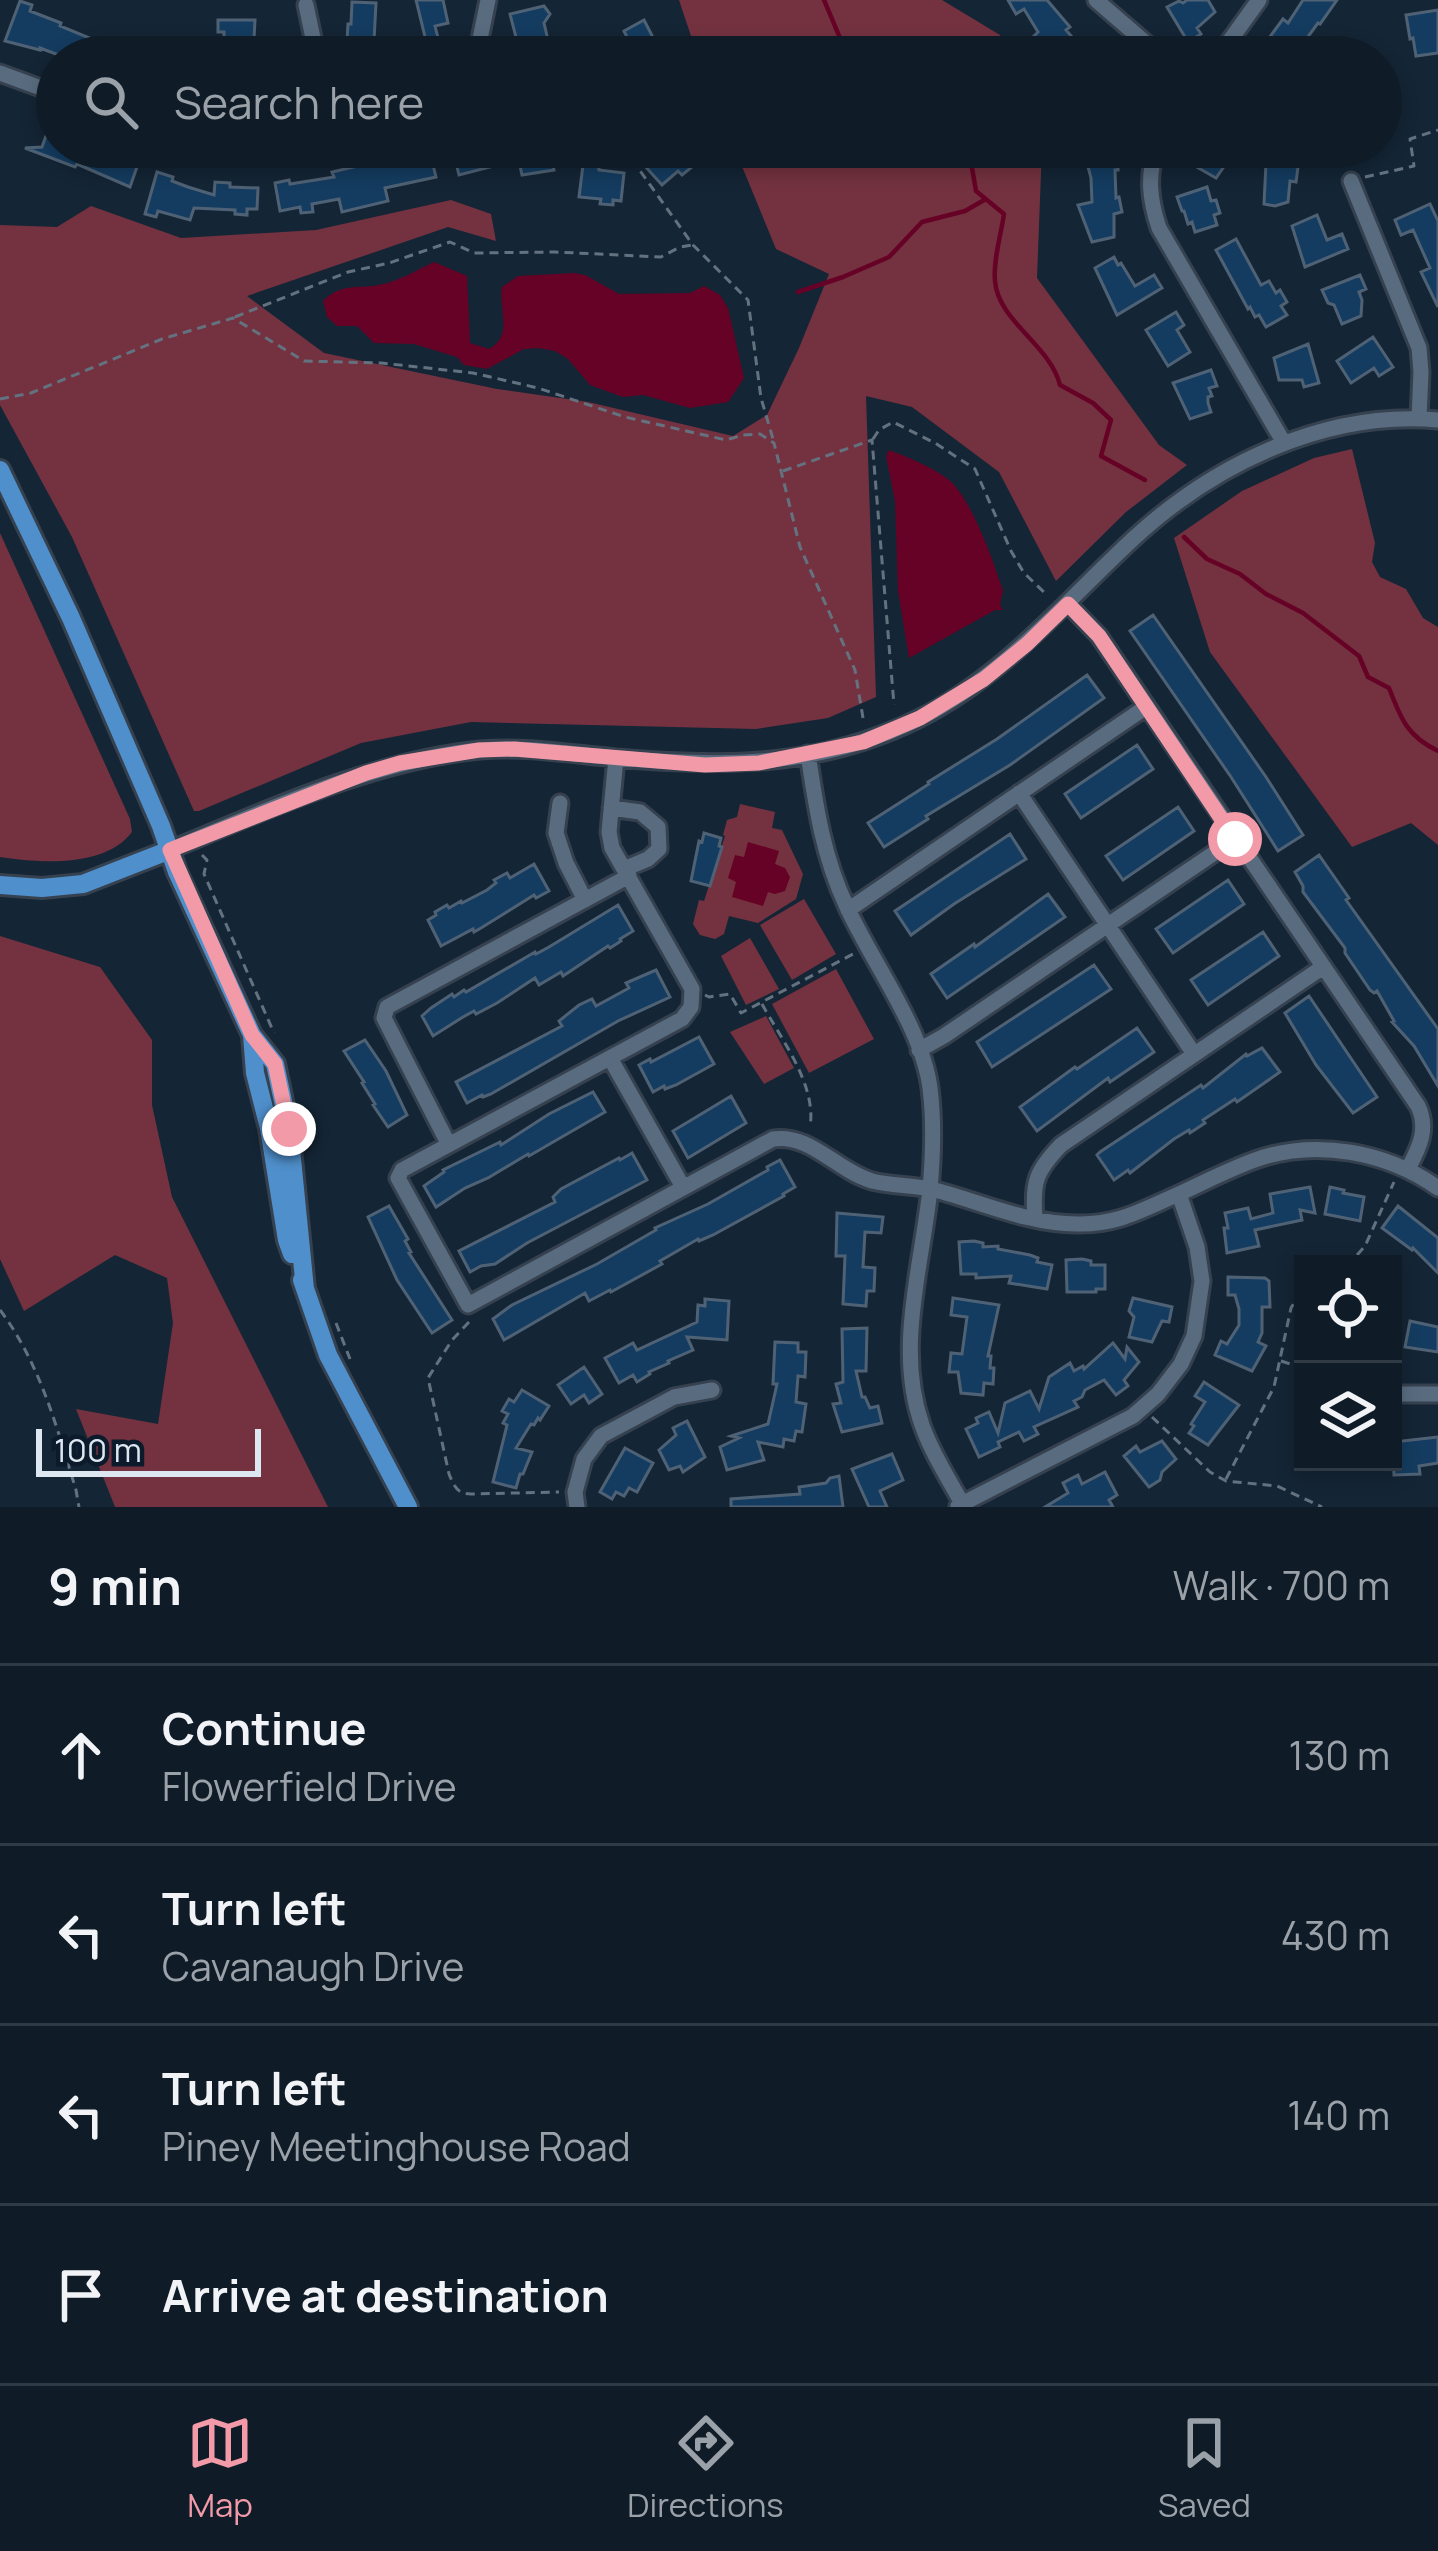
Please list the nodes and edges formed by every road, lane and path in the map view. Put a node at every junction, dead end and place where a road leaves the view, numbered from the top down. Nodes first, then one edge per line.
1 (488, 0) edge
2 (1096, 0) edge
3 (1259, 0) edge
4 (306, 5) dead end
5 (313, 36) edge
6 (481, 36) edge
7 (1138, 36) edge
8 (1233, 36) edge
9 (0, 73) edge
10 (36, 86) edge
11 (1438, 130) edge
12 (637, 168) edge
13 (1153, 168) edge
14 (1402, 168) edge
15 (1402, 168) edge
16 (1351, 181) joint
17 (693, 245) junction
18 (233, 318) junction
19 (0, 399) edge
20 (1419, 418) junction
21 (1438, 420) edge
22 (872, 440) junction
23 (1284, 443) junction
24 (783, 471) junction
25 (2, 481) edge
26 (1046, 594) dead end
27 (1068, 604) junction
28 (894, 705) dead end
29 (1147, 707) junction
30 (863, 718) dead end
31 (808, 754) junction
32 (616, 758) junction
33 (1018, 794) junction
34 (560, 803) dead end
35 (611, 808) junction
36 (1235, 839) junction
37 (170, 850) junction
38 (196, 866) dead end
39 (205, 866) dead end
40 (626, 872) junction
41 (0, 885) edge
42 (585, 900) junction
43 (848, 910) junction
44 (1108, 924) junction
45 (867, 946) junction
46 (1323, 967) junction
47 (692, 989) junction
48 (761, 1002) junction
49 (919, 1050) junction
50 (1194, 1054) junction
51 (610, 1058) junction
52 (802, 1142) junction
53 (448, 1143) junction
54 (1404, 1168) junction
55 (683, 1187) junction
56 (1438, 1188) edge
57 (930, 1189) junction
58 (1179, 1194) junction
59 (1035, 1218) junction
60 (1357, 1255) edge
61 (1294, 1303) edge
62 (468, 1305) junction
63 (0, 1310) edge
64 (1280, 1360) junction
65 (1294, 1365) edge
66 (712, 1390) dead end
67 (1402, 1394) edge
68 (1438, 1394) edge
69 (1142, 1408) junction
70 (1226, 1481) junction
71 (561, 1492) dead end
72 (960, 1506) edge
73 (79, 1507) edge
74 (408, 1507) edge
75 (577, 1507) edge
76 (1322, 1507) edge

1 - 6 street
2 - 7 street
3 - 8 street
4 - 5 street
9 - 10 street
11 - 14 path
12 - 17 path
13 - 23 street
15 - 16 path
16 - 20 street
17 - 18 path
17 - 24 path
18 - 19 path
18 - 24 path
20 - 21 street
20 - 23 street
22 - 24 path
22 - 26 path
22 - 28 path
23 - 27 street
24 - 30 path
25 - 37 main road
27 - 29 street
27 - 31 street
29 - 33 street
29 - 36 street
31 - 32 street
31 - 43 street
32 - 35 street
32 - 37 street
33 - 43 street
33 - 44 street
34 - 42 street
35 - 40 street
35 - 40 street
36 - 44 street
36 - 46 street
37 - 41 main road
37 - 74 main road
38 - 39 path
40 - 42 street
40 - 47 street
42 - 53 street
43 - 45 street
44 - 49 street
44 - 50 street
45 - 48 path
45 - 49 street
46 - 50 street
46 - 54 street
47 - 48 path
47 - 51 street
48 - 52 path
49 - 57 street
50 - 59 street
51 - 53 street
51 - 55 street
52 - 55 street
52 - 57 street
53 - 62 street
54 - 56 street
54 - 58 street
54 - 60 path
55 - 62 street
57 - 59 street
57 - 72 street
58 - 59 street
58 - 69 street
61 - 64 path
62 - 71 path
63 - 73 path
64 - 65 path
64 - 70 path
66 - 75 street
67 - 68 street
69 - 70 path
69 - 72 street
70 - 76 path

